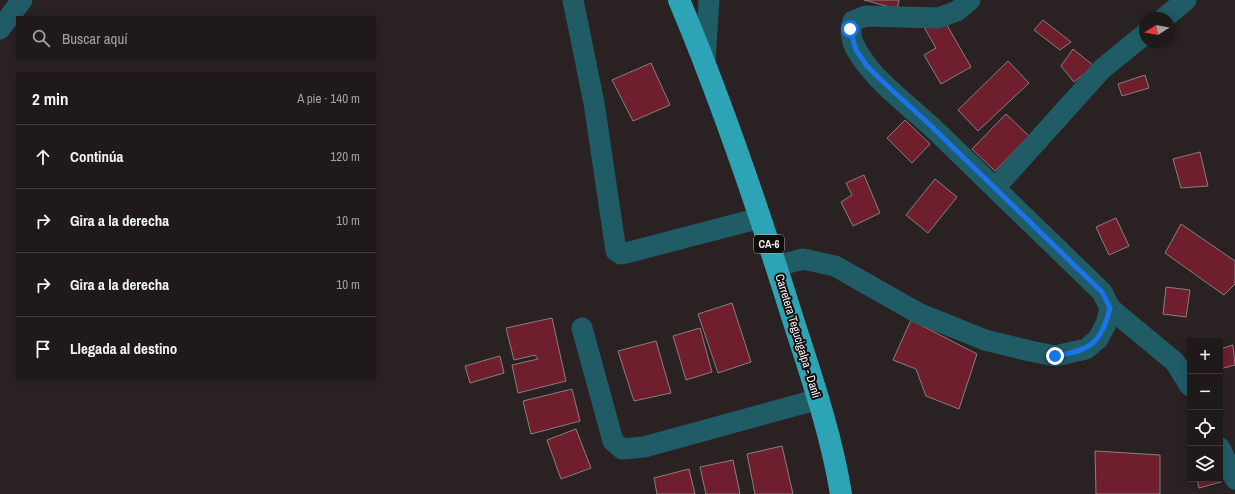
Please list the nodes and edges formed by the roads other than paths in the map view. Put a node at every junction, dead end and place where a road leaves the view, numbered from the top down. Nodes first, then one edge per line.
1 (22, 0) edge
2 (573, 0) edge
3 (679, 0) edge
4 (709, 0) edge
5 (970, 0) edge
6 (1186, 0) edge
7 (1171, 12) edge
8 (0, 28) edge
9 (1139, 39) edge
10 (704, 61) junction
11 (995, 188) junction
12 (760, 218) junction
13 (776, 266) junction
14 (1110, 308) junction
15 (582, 328) dead end
16 (1187, 381) edge
17 (818, 400) junction
18 (1223, 454) edge
19 (1235, 479) edge
20 (841, 494) edge

1 - 8 street
2 - 12 street
3 - 10 highway, Carretera Tegucigalpa - Danli / CA-6
4 - 10 street
5 - 11 street
6 - 7 street
9 - 11 street
10 - 12 highway, Carretera Tegucigalpa - Danli / CA-6
11 - 14 street
12 - 13 highway, Carretera Tegucigalpa - Danli / CA-6
13 - 14 street
13 - 17 highway, Carretera Tegucigalpa - Danli / CA-6
14 - 16 street
15 - 17 street
17 - 20 highway, Carretera Tegucigalpa - Danli / CA-6
18 - 19 street

